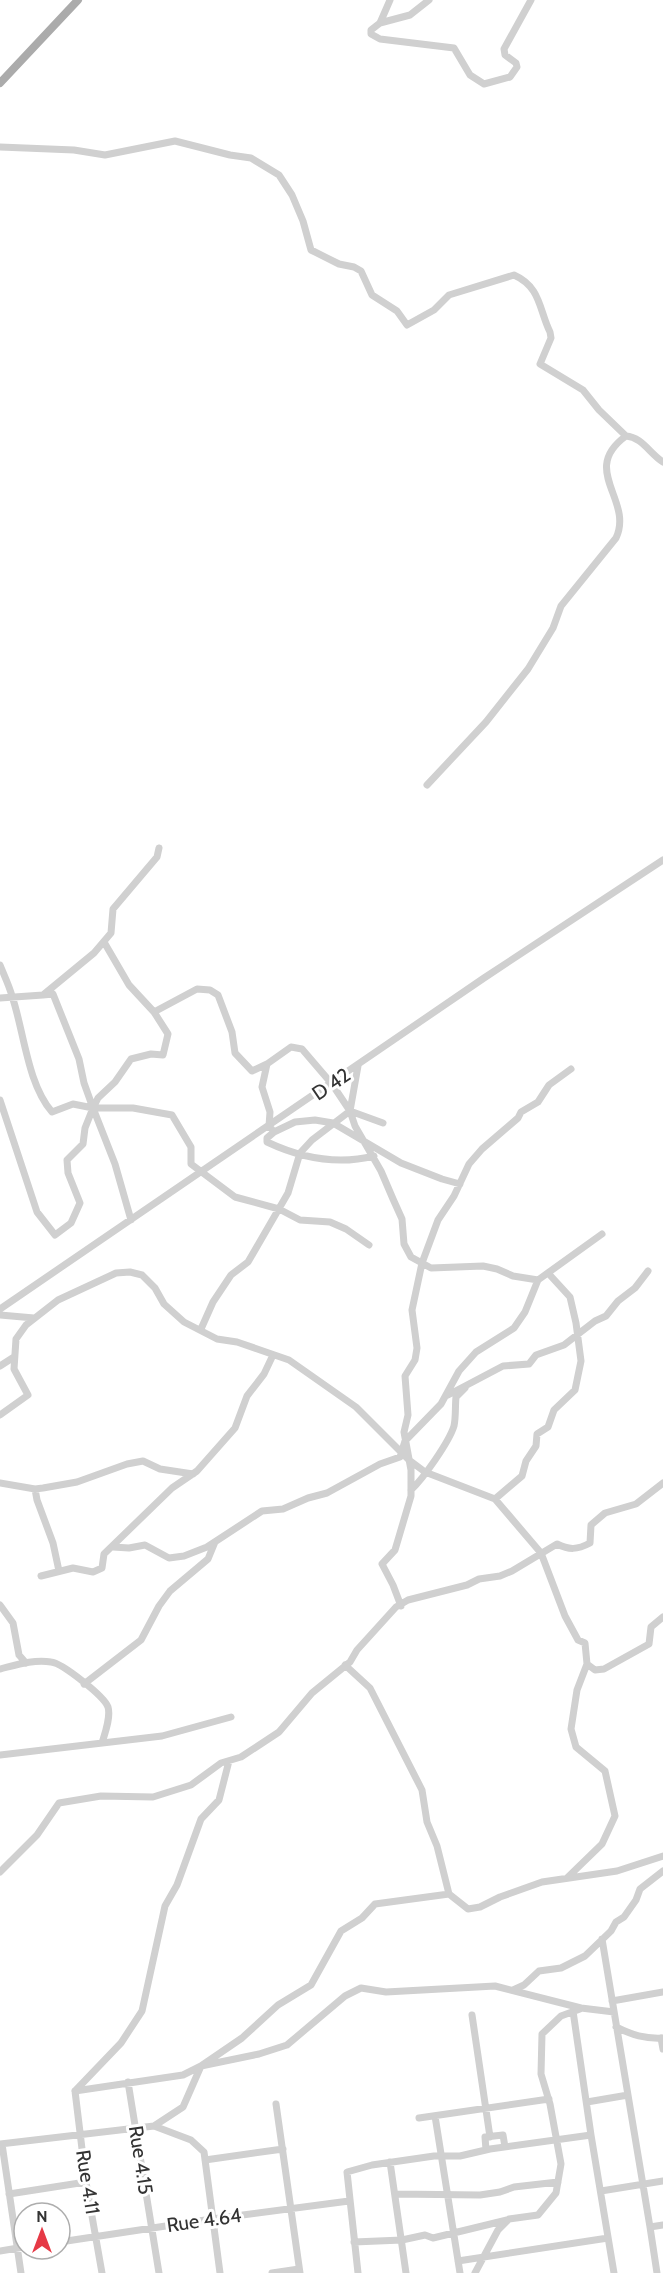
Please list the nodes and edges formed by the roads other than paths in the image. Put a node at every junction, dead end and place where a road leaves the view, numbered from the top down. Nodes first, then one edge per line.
1 (78, 0) edge
2 (390, 0) edge
3 (429, 0) edge
4 (531, 0) edge
5 (380, 23) junction
6 (0, 83) edge
7 (0, 147) edge
8 (626, 435) junction
9 (663, 462) edge
10 (427, 785) dead end
11 (159, 848) dead end
12 (663, 860) edge
13 (104, 942) junction
14 (0, 965) edge
15 (43, 994) junction
16 (13, 996) junction
17 (0, 998) edge
18 (154, 1012) junction
19 (267, 1064) junction
20 (358, 1066) junction
21 (571, 1069) dead end
22 (332, 1084) junction
23 (0, 1100) edge
24 (93, 1108) junction
25 (350, 1111) junction
26 (333, 1123) junction
27 (382, 1123) dead end
28 (271, 1129) junction
29 (365, 1142) junction
30 (382, 1152) junction
31 (300, 1153) junction
32 (373, 1156) junction
33 (200, 1173) junction
34 (460, 1184) junction
35 (279, 1209) junction
36 (130, 1220) junction
37 (602, 1234) dead end
38 (369, 1245) dead end
39 (422, 1263) junction
40 (648, 1271) dead end
41 (548, 1273) junction
42 (538, 1280) junction
43 (0, 1309) edge
44 (0, 1315) edge
45 (34, 1318) junction
46 (201, 1329) junction
47 (578, 1336) junction
48 (273, 1355) junction
49 (15, 1357) junction
50 (0, 1366) edge
51 (471, 1382) junction
52 (446, 1396) junction
53 (0, 1415) edge
54 (405, 1441) junction
55 (401, 1451) junction
56 (409, 1460) junction
57 (425, 1473) junction
58 (193, 1474) junction
59 (0, 1483) edge
60 (663, 1483) edge
61 (35, 1489) junction
62 (411, 1490) junction
63 (495, 1499) junction
64 (215, 1542) junction
65 (113, 1547) junction
66 (541, 1553) junction
67 (59, 1571) junction
68 (41, 1576) dead end
69 (0, 1605) edge
70 (401, 1606) junction
71 (663, 1617) edge
72 (26, 1663) junction
73 (345, 1665) junction
74 (587, 1665) junction
75 (0, 1669) edge
76 (84, 1684) junction
77 (231, 1717) dead end
78 (102, 1743) junction
79 (0, 1755) edge
80 (228, 1761) junction
81 (663, 1856) edge
82 (663, 1870) edge
83 (0, 1872) edge
84 (567, 1878) junction
85 (449, 1894) junction
86 (602, 1939) junction
87 (513, 1990) junction
88 (663, 1992) edge
89 (612, 2001) junction
90 (577, 2010) junction
91 (614, 2012) junction
92 (472, 2015) dead end
93 (616, 2026) junction
94 (662, 2038) edge
95 (663, 2049) edge
96 (201, 2066) junction
97 (128, 2082) junction
98 (75, 2091) junction
99 (628, 2095) junction
100 (549, 2099) junction
101 (587, 2102) junction
102 (276, 2104) dead end
103 (486, 2107) junction
104 (435, 2116) junction
105 (419, 2118) dead end
106 (154, 2126) junction
107 (135, 2127) junction
108 (81, 2133) junction
109 (591, 2135) junction
110 (490, 2137) junction
111 (557, 2140) junction
112 (1, 2144) edge
113 (505, 2147) junction
114 (283, 2149) junction
115 (486, 2150) junction
116 (442, 2156) junction
117 (205, 2160) junction
118 (390, 2162) junction
119 (663, 2181) edge
120 (86, 2182) junction
121 (558, 2182) junction
122 (644, 2184) junction
123 (601, 2191) junction
124 (9, 2194) junction
125 (395, 2194) junction
126 (448, 2195) junction
127 (349, 2201) junction
128 (290, 2208) junction
129 (12, 2209) edge
130 (212, 2219) junction
131 (509, 2219) junction
132 (663, 2225) edge
133 (650, 2227) junction
134 (152, 2228) junction
135 (453, 2233) junction
136 (97, 2237) junction
137 (609, 2238) junction
138 (72, 2240) edge
139 (402, 2240) junction
140 (354, 2242) junction
141 (485, 2256) junction
142 (458, 2261) junction
143 (299, 2271) edge
144 (102, 2273) edge
145 (159, 2273) edge
146 (220, 2273) edge
147 (272, 2273) edge
148 (358, 2273) edge
149 (406, 2273) edge
150 (459, 2273) edge
151 (475, 2273) edge
152 (614, 2273) edge
153 (657, 2273) edge

1 - 6 main road
2 - 5 street
3 - 5 street
4 - 5 street
7 - 8 street
8 - 9 street
8 - 10 street
11 - 13 street
12 - 20 street, D 42 / D 42
13 - 15 street
13 - 18 street
14 - 16 street
15 - 16 street
15 - 24 street
16 - 17 street
16 - 24 street
18 - 19 street
18 - 24 street
19 - 22 street
19 - 28 street
20 - 22 street, D 42 / D 42
20 - 25 street
21 - 34 street
22 - 25 street
22 - 28 street, D 42 / D 42
23 - 24 street
24 - 33 street
24 - 36 street
25 - 26 street
25 - 27 street
25 - 29 street
26 - 28 street
26 - 29 street
26 - 31 street
28 - 31 street
28 - 33 street, D 42 / D 42
29 - 30 street
29 - 32 street
30 - 32 street
30 - 34 street
31 - 32 street
31 - 35 street
32 - 39 street
33 - 35 street
33 - 36 street, D 42 / D 42
34 - 39 street
35 - 38 street
35 - 46 street
36 - 43 street, D 42 / D 42
37 - 41 street
39 - 42 street
39 - 54 street
40 - 47 street
41 - 42 street
41 - 47 street
42 - 52 street
44 - 45 street
45 - 46 street
45 - 49 street
46 - 48 street
47 - 51 street
47 - 63 street
48 - 55 street
48 - 58 street
49 - 50 street
49 - 53 street
51 - 52 street
51 - 57 street
52 - 54 street
54 - 55 street
54 - 56 street
55 - 56 street
55 - 64 street
56 - 57 street
56 - 62 street
57 - 62 street
57 - 63 street
58 - 61 street
58 - 65 street
59 - 61 street
60 - 66 street
61 - 67 street
62 - 70 street
63 - 66 street
64 - 65 street
64 - 76 street
65 - 67 street
66 - 70 street
66 - 74 street
67 - 68 street
69 - 72 street
70 - 73 street
71 - 74 street
72 - 75 street
72 - 76 street
73 - 80 street
73 - 85 street
74 - 84 street
76 - 78 street
77 - 78 street
78 - 79 street
80 - 83 street
80 - 98 street
81 - 84 street
82 - 86 street
84 - 85 street
85 - 96 street
86 - 87 street
86 - 89 street
87 - 90 street
87 - 96 street
88 - 89 street
89 - 91 street
90 - 91 street
90 - 100 street
90 - 101 street
91 - 93 street
92 - 103 street
93 - 94 street
93 - 99 street
94 - 95 street
96 - 97 street
96 - 106 street
97 - 98 street
97 - 107 street, Rue 4.15
98 - 108 street, Rue 4.11
99 - 101 street
99 - 122 street
100 - 103 street
100 - 111 street
101 - 109 street
102 - 114 street
103 - 104 street
103 - 110 street
104 - 105 street
104 - 116 street
106 - 107 street
106 - 117 street
107 - 108 street
107 - 134 street, Rue 4.15
108 - 112 street
108 - 120 street, Rue 4.11
109 - 111 street
109 - 123 street
110 - 113 street
110 - 115 street
111 - 113 street
111 - 121 street
112 - 124 street
113 - 115 street
114 - 117 street
114 - 128 street
115 - 116 street
116 - 118 street
116 - 126 street
117 - 130 street
118 - 125 street
118 - 127 street
119 - 122 street
120 - 124 street
120 - 136 street, Rue 4.11
121 - 126 street
121 - 131 street
122 - 123 street
122 - 133 street
123 - 137 street
124 - 129 street
125 - 126 street
125 - 139 street
126 - 135 street
127 - 128 street, Rue 4.64
127 - 140 street
128 - 130 street, Rue 4.64
128 - 143 street
130 - 134 street, Rue 4.64
130 - 146 street
131 - 135 street
131 - 141 street
132 - 133 street
133 - 153 street
134 - 136 street, Rue 4.64
134 - 145 street, Rue 4.15
135 - 139 street
135 - 142 street
136 - 138 street, Rue 4.64
136 - 144 street, Rue 4.11
137 - 141 street
137 - 152 street
139 - 140 street
139 - 149 street
140 - 148 street
141 - 142 street
141 - 151 street
142 - 150 street
143 - 147 street

